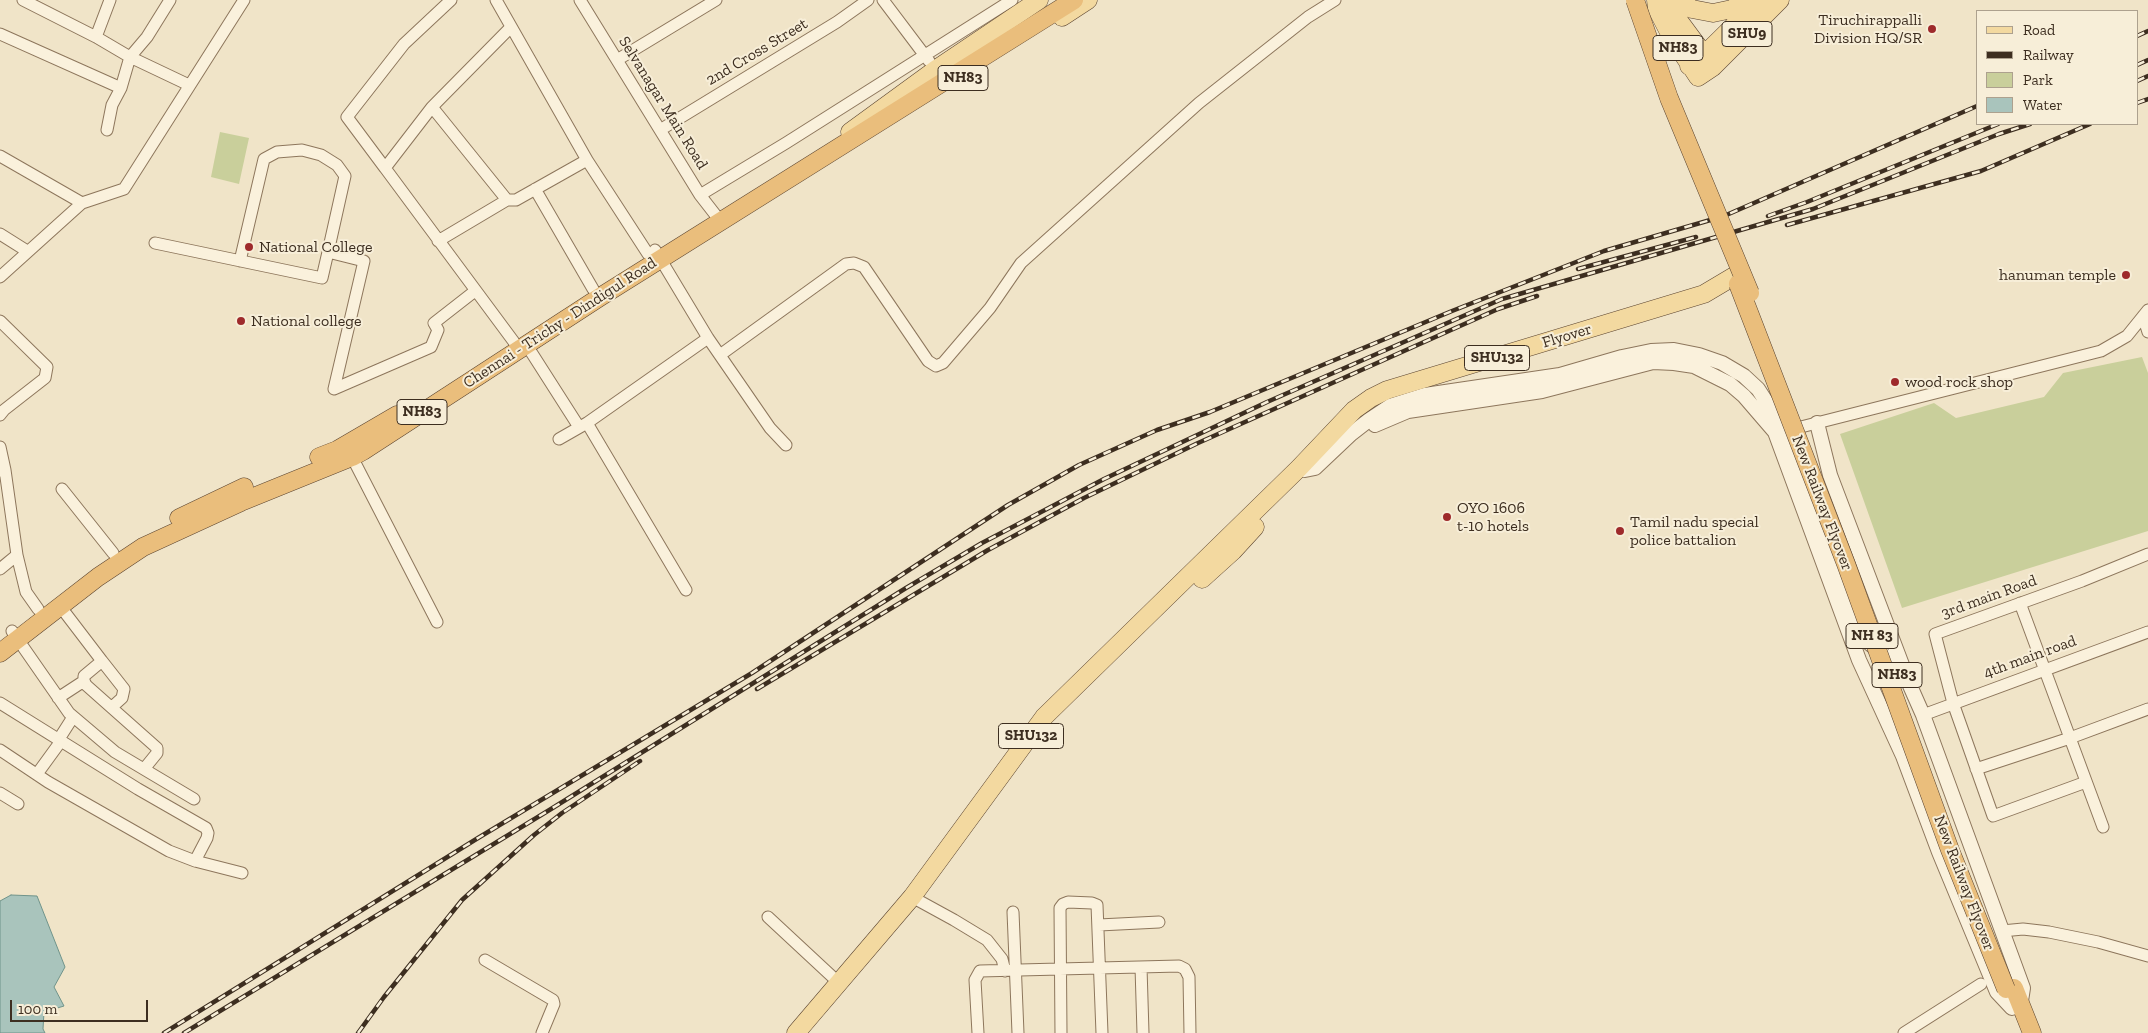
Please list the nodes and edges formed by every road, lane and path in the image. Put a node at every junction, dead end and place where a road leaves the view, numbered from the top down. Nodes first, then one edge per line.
1 (22, 0) edge
2 (110, 0) edge
3 (170, 0) edge
4 (244, 0) edge
5 (451, 0) edge
6 (496, 0) edge
7 (581, 0) edge
8 (716, 0) edge
9 (868, 0) edge
10 (883, 0) edge
11 (1012, 0) edge
12 (1039, 0) edge
13 (1066, 0) edge
14 (1074, 0) edge
15 (1088, 0) edge
16 (1335, 0) edge
17 (1627, 0) edge
18 (1635, 0) edge
19 (1657, 0) edge
20 (1679, 0) edge
21 (1746, 0) edge
22 (1760, 0) edge
23 (1780, 0) edge
24 (511, 27) junction
25 (0, 34) edge
26 (96, 37) junction
27 (130, 57) junction
28 (617, 60) junction
29 (1708, 61) junction
30 (930, 63) junction
31 (189, 84) junction
32 (120, 88) junction
33 (432, 107) junction
34 (107, 130) dead end
35 (660, 130) junction
36 (862, 131) junction
37 (833, 148) junction
38 (0, 156) edge
39 (587, 160) junction
40 (385, 168) junction
41 (535, 189) junction
42 (700, 195) junction
43 (506, 200) junction
44 (82, 203) junction
45 (718, 217) junction
46 (0, 234) edge
47 (438, 241) junction
48 (155, 243) dead end
49 (26, 251) junction
50 (328, 252) junction
51 (654, 254) junction
52 (240, 261) junction
53 (0, 277) edge
54 (1739, 278) junction
55 (593, 290) junction
56 (475, 291) junction
57 (2145, 313) edge
58 (0, 321) edge
59 (2148, 332) edge
60 (708, 338) junction
61 (520, 343) junction
62 (720, 355) junction
63 (453, 386) junction
64 (1, 410) edge
65 (1817, 424) junction
66 (583, 425) junction
67 (1780, 432) junction
68 (559, 439) dead end
69 (786, 445) dead end
70 (0, 447) edge
71 (352, 457) junction
72 (1310, 463) junction
73 (288, 475) junction
74 (3, 476) edge
75 (62, 489) dead end
76 (113, 553) junction
77 (2148, 554) edge
78 (17, 555) junction
79 (0, 569) edge
80 (686, 590) dead end
81 (2020, 603) junction
82 (60, 606) junction
83 (38, 609) junction
84 (437, 622) dead end
85 (2148, 632) edge
86 (10, 637) edge
87 (0, 653) edge
88 (102, 660) junction
89 (1859, 660) junction
90 (2044, 669) junction
91 (1905, 674) junction
92 (84, 681) junction
93 (58, 698) junction
94 (1953, 702) junction
95 (0, 703) edge
96 (112, 707) junction
97 (2148, 709) edge
98 (1923, 715) junction
99 (74, 717) junction
100 (2070, 738) junction
101 (60, 740) junction
102 (0, 750) edge
103 (144, 768) junction
104 (1976, 769) junction
105 (37, 774) junction
106 (2086, 782) junction
107 (0, 792) edge
108 (194, 799) dead end
109 (18, 804) dead end
110 (2103, 827) dead end
111 (195, 861) junction
112 (242, 873) dead end
113 (914, 898) junction
114 (1013, 912) dead end
115 (768, 917) dead end
116 (1159, 922) dead end
117 (1099, 925) junction
118 (2002, 931) junction
119 (2148, 956) edge
120 (485, 960) dead end
121 (1098, 967) junction
122 (1142, 967) junction
123 (1060, 968) junction
124 (1010, 971) junction
125 (839, 983) junction
126 (1981, 984) dead end
127 (2010, 989) junction
128 (2016, 1006) junction
129 (542, 1033) edge
130 (796, 1033) edge
131 (806, 1033) edge
132 (978, 1033) edge
133 (1018, 1033) edge
134 (1061, 1033) edge
135 (1102, 1033) edge
136 (1143, 1033) edge
137 (1190, 1033) edge
138 (1904, 1033) edge
139 (2022, 1033) edge
140 (2032, 1033) edge

1 - 26 street
2 - 26 street
3 - 27 street
4 - 31 street
5 - 40 street
6 - 24 street
7 - 28 street, Selvanagar Main Road
8 - 28 street
9 - 35 street, 2nd Cross Street
10 - 30 street
11 - 30 street
12 - 30 main road
13 - 36 highway, NH83
14 - 36 highway, NH83
15 - 37 main road, NH83
16 - 62 street
17 - 54 highway, New Railway Flyover
18 - 54 highway, New Railway Flyover, bridge
19 - 29 main road
19 - 29 main road, NH83
20 - 21 main road
22 - 29 main road, SHU9
23 - 29 main road, SHU9
24 - 33 street
24 - 39 street
25 - 32 street
26 - 27 street
27 - 31 street
27 - 32 street
28 - 35 street, Selvanagar Main Road
30 - 37 main road
30 - 42 street
31 - 44 street
32 - 34 street
33 - 40 street
33 - 43 street
35 - 42 street, Selvanagar Main Road
36 - 37 highway, Chennai - Trichy - Dindigul Road
37 - 45 highway, Chennai - Trichy - Dindigul Road / NH83
38 - 44 street
39 - 41 street
39 - 51 street
40 - 47 street
41 - 43 street
41 - 55 street
42 - 45 street, Selvanagar Main Road
43 - 47 street
44 - 49 street
45 - 51 highway, Chennai - Trichy - Dindigul Road / NH83
46 - 49 street
47 - 56 street
48 - 52 street
49 - 53 street
50 - 52 street
50 - 52 street
50 - 56 street
51 - 55 highway, Chennai - Trichy - Dindigul Road / NH83
51 - 60 street
51 - 61 highway, Chennai - Trichy - Dindigul Road / NH83
54 - 72 main road, Flyover
54 - 127 highway, New Railway Flyover / NH 83, bridge
54 - 127 highway, New Railway Flyover / NH83, bridge
55 - 61 highway, Chennai - Trichy - Dindigul Road / NH83
56 - 61 street
57 - 59 street
57 - 65 street
58 - 64 street
60 - 62 street
60 - 66 street
61 - 63 highway, Chennai - Trichy - Dindigul Road / NH83
61 - 66 street
62 - 69 street
63 - 71 highway, Chennai - Trichy - Dindigul Road / NH83
63 - 73 highway, Chennai - Trichy - Dindigul Road / NH83
65 - 67 street
65 - 91 street
66 - 68 street
66 - 80 street
67 - 72 street
67 - 89 street
67 - 91 street
70 - 74 street
71 - 73 highway, Chennai - Trichy - Dindigul Road / NH83
71 - 84 street
72 - 113 main road, SHU132
73 - 76 highway, Chennai - Trichy - Dindigul Road / NH83
73 - 82 highway, Chennai - Trichy - Dindigul Road / NH83
74 - 78 street
75 - 76 street
76 - 83 highway, Chennai - Trichy - Dindigul Road / NH83
77 - 81 street, 3rd main Road
78 - 79 street
78 - 83 street
81 - 90 street
81 - 94 street, 3rd main Road
82 - 86 highway, Chennai - Trichy - Dindigul Road / NH83
82 - 88 street
83 - 86 highway, Chennai - Trichy - Dindigul Road / NH83
85 - 90 street, 4th main road
86 - 87 highway, Chennai - Trichy - Dindigul Road / NH83
86 - 93 street
88 - 92 street
88 - 96 street
89 - 91 street
89 - 128 street
90 - 94 street, 4th main road
90 - 100 street
91 - 98 street
92 - 93 street
92 - 96 street
93 - 99 street
94 - 98 street, 4th main road
94 - 104 street, 3rd main Road
95 - 101 street
96 - 103 street
97 - 100 street
98 - 118 street
99 - 101 street
99 - 103 street
100 - 104 street
100 - 106 street
101 - 105 street
101 - 111 street
102 - 105 street
103 - 108 street
104 - 106 street, 3rd main Road
105 - 111 street
106 - 110 street
107 - 109 street
111 - 112 street
113 - 124 street
113 - 125 main road, SHU132
113 - 131 main road
114 - 124 street
115 - 125 street
116 - 117 street
117 - 121 street
117 - 123 street
118 - 119 street
118 - 128 street
120 - 129 street
121 - 122 street
121 - 123 street
121 - 135 street
122 - 136 street
122 - 137 street
123 - 124 street
123 - 134 street
124 - 132 street
124 - 133 street
125 - 130 main road, SHU132
126 - 138 street
127 - 128 highway, New Railway Flyover
128 - 139 highway
128 - 140 highway

